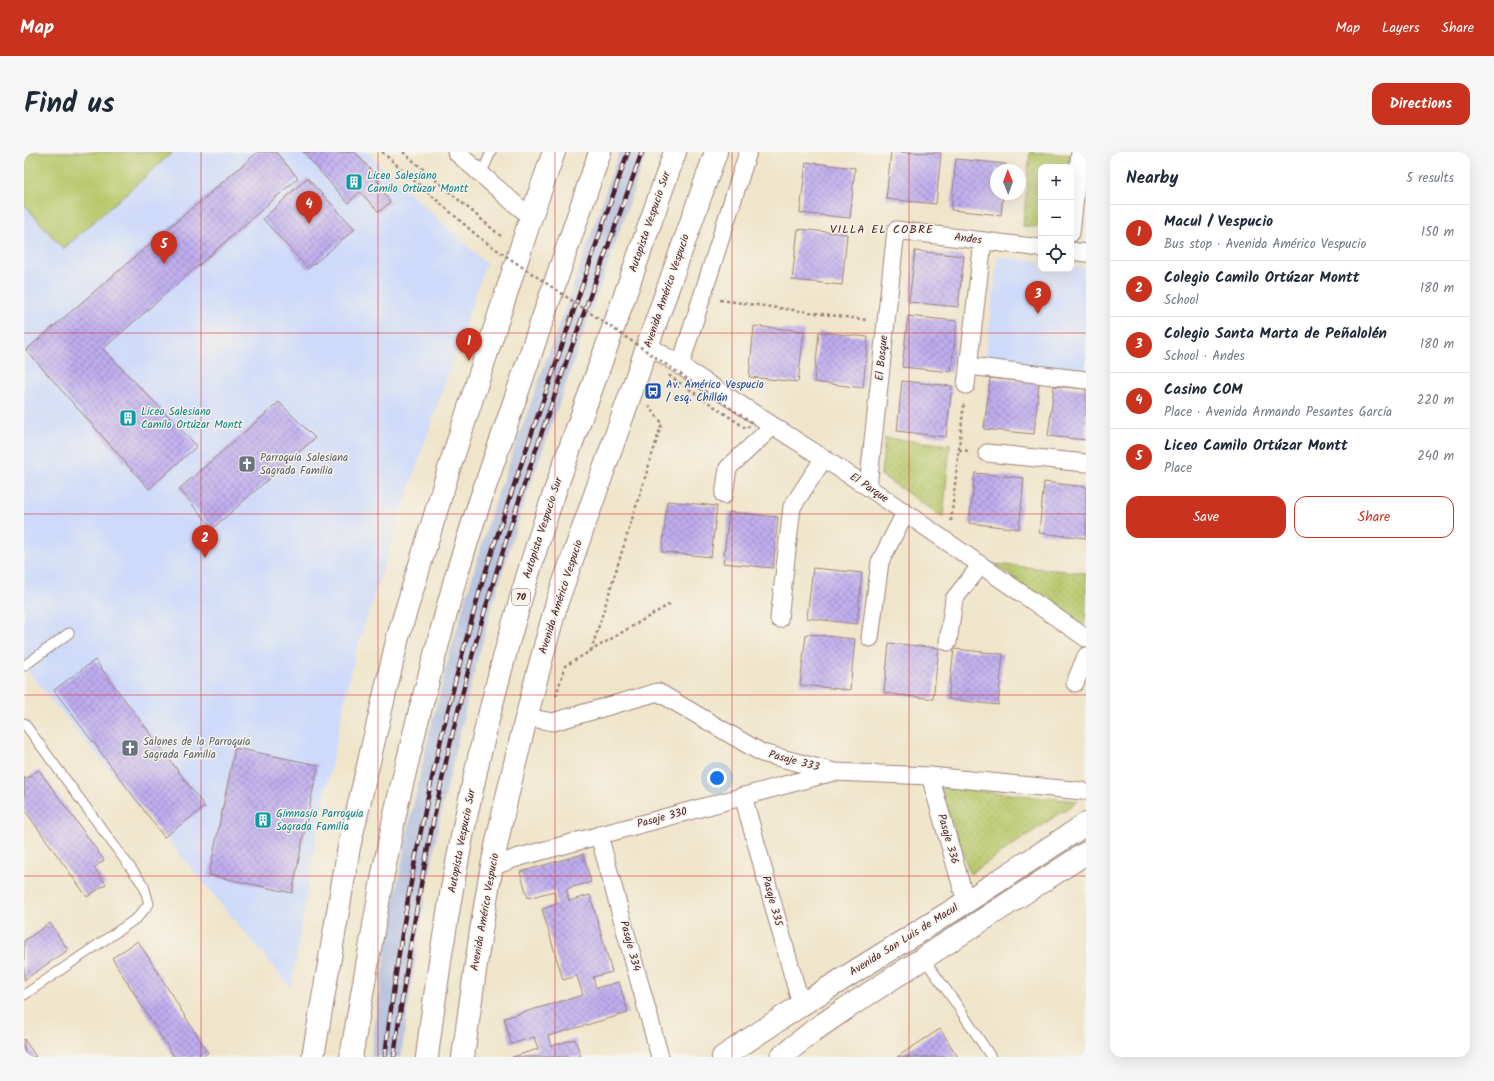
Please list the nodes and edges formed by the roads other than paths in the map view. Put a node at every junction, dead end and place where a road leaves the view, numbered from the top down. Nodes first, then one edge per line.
1 (456, 152) edge
2 (491, 152) edge
3 (554, 152) edge
4 (600, 152) edge
5 (675, 152) edge
6 (716, 152) edge
7 (748, 152) edge
8 (1080, 152) edge
9 (481, 175) junction
10 (1074, 206) edge
11 (531, 217) junction
12 (896, 230) joint
13 (983, 241) junction
14 (1038, 248) edge
15 (1074, 251) edge
16 (1086, 253) edge
17 (648, 345) junction
18 (969, 366) junction
19 (674, 370) junction
20 (1086, 380) edge
21 (966, 385) road end
22 (774, 426) junction
23 (987, 453) dead end
24 (824, 458) junction
25 (1086, 463) edge
26 (868, 487) junction
27 (724, 495) dead end
28 (905, 513) junction
29 (981, 565) junction
30 (779, 619) dead end
31 (69, 633) dead end
32 (870, 638) dead end
33 (1086, 638) edge
34 (948, 642) dead end
35 (1086, 656) edge
36 (24, 666) edge
37 (1076, 683) dead end
38 (526, 717) junction
39 (24, 723) edge
40 (834, 772) junction
41 (930, 776) junction
42 (1082, 792) dead end
43 (744, 796) junction
44 (1086, 824) edge
45 (599, 835) junction
46 (1086, 853) edge
47 (492, 867) junction
48 (966, 902) junction
49 (924, 959) junction
50 (24, 995) edge
51 (801, 1005) junction
52 (314, 1057) edge
53 (351, 1057) edge
54 (427, 1057) edge
55 (463, 1057) edge
56 (660, 1057) edge
57 (723, 1057) edge
58 (781, 1057) edge
59 (991, 1057) edge

1 - 9 street
2 - 9 lane
3 - 11 main road
4 - 53 main road
5 - 54 main road, Autopista Vespucio Sur / 70
6 - 17 main road, Avenida Américo Vespucio
7 - 19 street
8 - 10 street
9 - 11 street
11 - 52 main road
12 - 13 street, Andes
12 - 26 street, El Bosque
13 - 14 street, Andes
13 - 18 street
15 - 16 street
17 - 19 street, El Parque
17 - 38 main road, Avenida Américo Vespucio
18 - 20 street
18 - 21 street
19 - 22 street, El Parque
22 - 24 street, El Parque
22 - 27 street
23 - 25 street
24 - 26 street, El Parque
24 - 30 street
26 - 28 street, El Parque
28 - 29 street, El Parque
28 - 32 street
29 - 33 street, El Parque
29 - 34 street
31 - 36 lane
35 - 37 street
38 - 40 street, Pasaje 333
38 - 47 main road, Avenida Américo Vespucio
39 - 50 lane
40 - 41 street, Pasaje 333
40 - 43 street, Pasaje 330
41 - 42 street, Pasaje 333
41 - 48 street, Pasaje 336
43 - 45 street, Pasaje 330
43 - 51 street, Pasaje 335
44 - 48 main road, Avenida San Luis de Macul
45 - 47 street, Pasaje 330
45 - 56 street, Pasaje 334
46 - 49 main road
47 - 55 main road, Avenida Américo Vespucio
48 - 51 main road, Avenida San Luis de Macul
49 - 58 main road
49 - 59 lane
51 - 57 main road, Avenida San Luis de Macul

